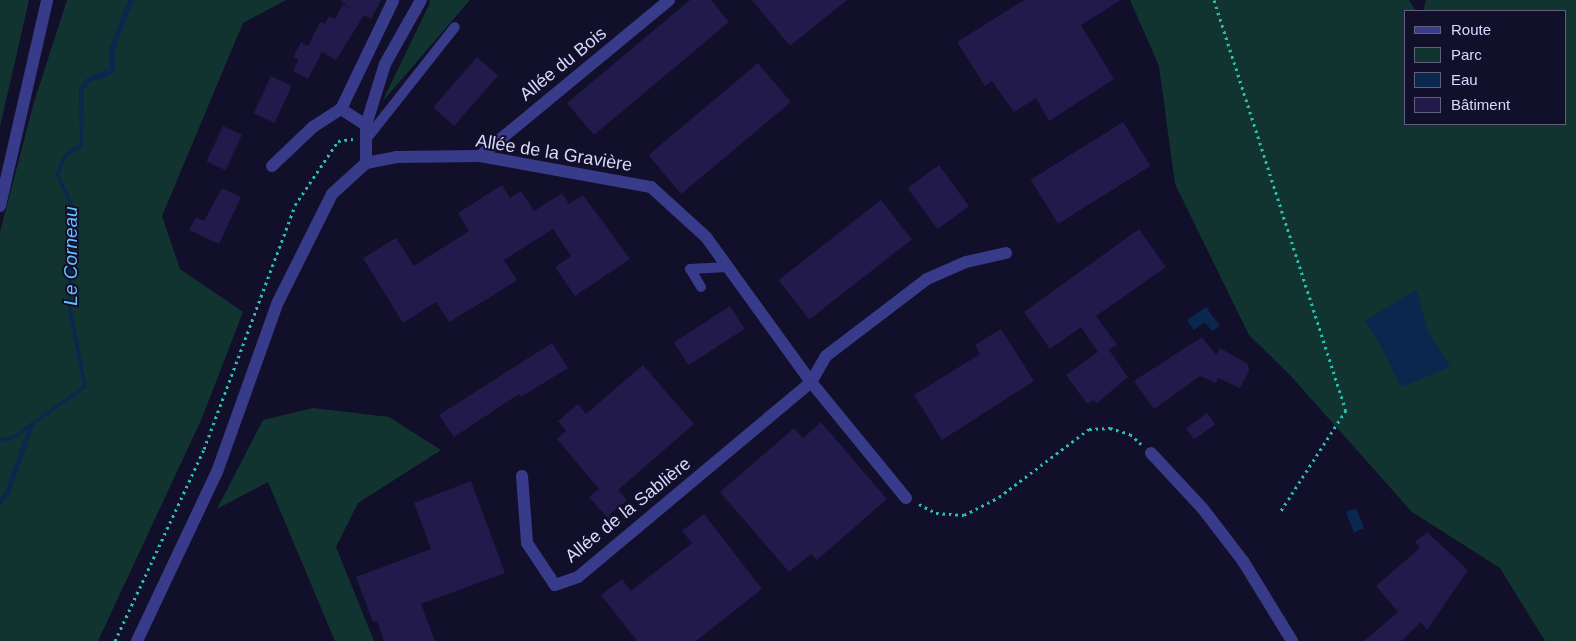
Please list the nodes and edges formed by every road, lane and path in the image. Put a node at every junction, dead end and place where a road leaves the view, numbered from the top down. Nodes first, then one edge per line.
1 (47, 0) edge
2 (421, 0) edge
3 (669, 0) edge
4 (1214, 0) edge
5 (393, 1) edge
6 (455, 27) dead end
7 (340, 109) junction
8 (367, 131) junction
9 (480, 156) junction
10 (366, 163) junction
11 (272, 166) dead end
12 (0, 206) edge
13 (1006, 253) dead end
14 (728, 267) junction
15 (702, 286) dead end
16 (811, 382) junction
17 (1151, 453) joint
18 (522, 476) dead end
19 (906, 498) joint
20 (1280, 512) dead end
21 (115, 641) edge
22 (137, 641) edge
23 (1292, 641) edge

1 - 12 street
2 - 8 street
3 - 9 street, Allée du Bois
4 - 20 path
5 - 7 street
6 - 8 lane
7 - 8 street
7 - 11 street
8 - 10 street
8 - 21 path
9 - 10 street, Allée de la Gravière
9 - 14 street, Allée de la Gravière
10 - 22 street
13 - 16 street
14 - 15 lane
14 - 16 street, Allée de la Gravière
16 - 18 street, Allée de la Sablière
16 - 19 street, Allée de la Gravière
17 - 19 path
17 - 23 street

